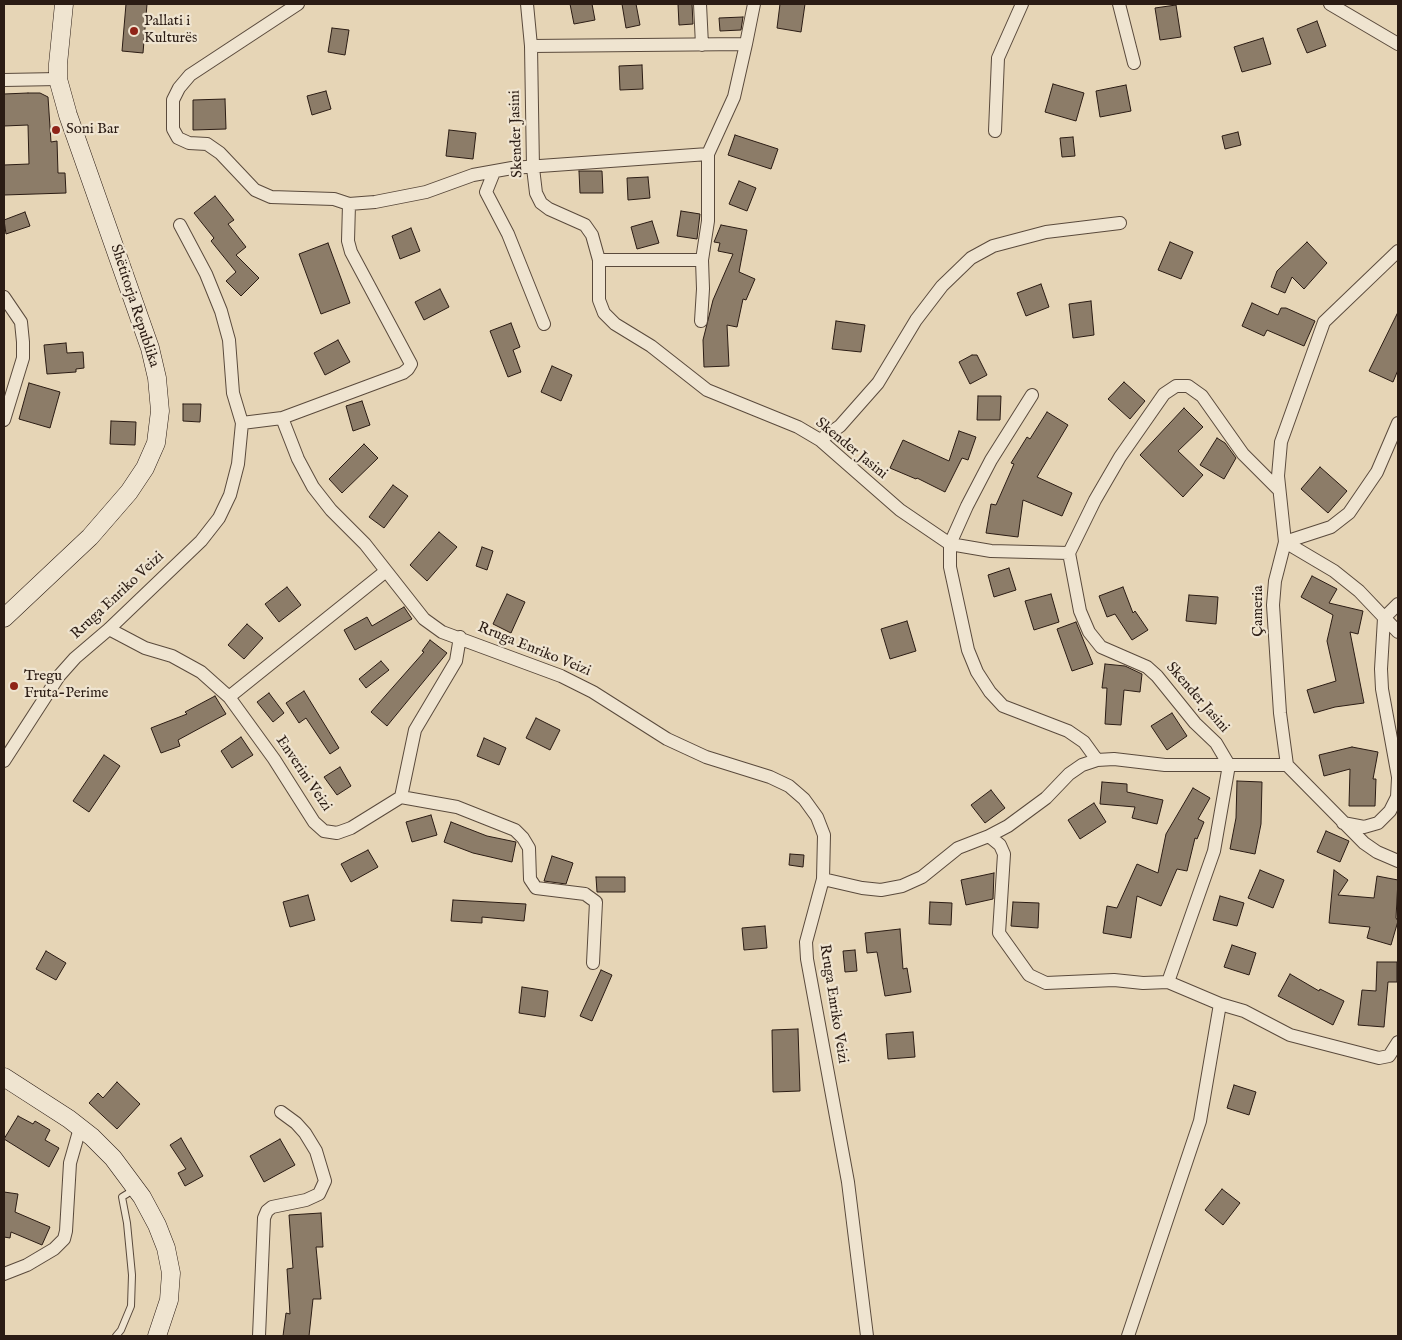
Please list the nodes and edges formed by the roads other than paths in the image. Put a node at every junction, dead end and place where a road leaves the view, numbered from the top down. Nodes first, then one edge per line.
1 (64, 4) edge
2 (298, 4) edge
3 (528, 4) edge
4 (700, 4) edge
5 (754, 4) edge
6 (1022, 4) edge
7 (1119, 4) edge
8 (1330, 4) edge
9 (746, 44) junction
10 (1398, 44) edge
11 (702, 45) junction
12 (531, 46) junction
13 (1134, 63) dead end
14 (58, 79) junction
15 (4, 80) edge
16 (995, 131) dead end
17 (708, 154) junction
18 (533, 168) junction
19 (494, 172) junction
20 (473, 175) junction
21 (486, 192) junction
22 (349, 204) junction
23 (1120, 223) dead end
24 (180, 226) dead end
25 (1398, 251) edge
26 (599, 260) junction
27 (702, 260) junction
28 (4, 297) edge
29 (700, 321) dead end
30 (544, 324) dead end
31 (1032, 395) dead end
32 (282, 418) junction
33 (4, 420) edge
34 (242, 423) junction
35 (1398, 423) edge
36 (820, 440) junction
37 (1279, 490) junction
38 (1285, 542) junction
39 (950, 544) junction
40 (1069, 552) junction
41 (386, 571) junction
42 (1398, 604) edge
43 (4, 618) edge
44 (1384, 618) junction
45 (109, 629) junction
46 (1398, 632) edge
47 (460, 637) junction
48 (229, 697) junction
49 (1097, 760) junction
50 (4, 761) edge
51 (1229, 765) junction
52 (1287, 765) junction
53 (1398, 777) edge
54 (401, 797) junction
55 (1343, 824) junction
56 (989, 836) junction
57 (1398, 861) edge
58 (823, 879) junction
59 (594, 963) dead end
60 (1168, 982) junction
61 (1220, 1004) junction
62 (1398, 1042) edge
63 (4, 1077) edge
64 (281, 1112) dead end
65 (80, 1128) junction
66 (136, 1188) junction
67 (4, 1274) edge
68 (116, 1336) edge
69 (156, 1336) edge
70 (259, 1336) edge
71 (868, 1336) edge
72 (1128, 1336) edge

1 - 14 main road, Shëtitorja Republika
2 - 22 street
3 - 12 street, Skender Jasini
4 - 11 street
5 - 9 street
6 - 16 street
7 - 13 street
8 - 10 street
9 - 11 street
9 - 17 street
11 - 12 street
12 - 18 street, Skender Jasini
14 - 15 street
14 - 43 main road, Shëtitorja Republika
17 - 18 street
17 - 27 street
18 - 19 street
18 - 26 street, Skender Jasini
19 - 20 street
19 - 21 street
20 - 21 street
20 - 22 street
21 - 30 street
22 - 32 street
23 - 36 street
24 - 34 street
25 - 37 street
26 - 27 street
26 - 36 street, Skender Jasini
27 - 29 street
28 - 33 street
31 - 39 street
32 - 34 street
32 - 41 street, Rruga Enriko Veizi
34 - 45 street, Rruga Enriko Veizi
35 - 38 street
36 - 39 street, Skender Jasini
37 - 38 street
37 - 40 street
38 - 44 street
38 - 52 street, Çameria
39 - 40 street, Skender Jasini
39 - 49 street
40 - 51 street, Skender Jasini
41 - 47 street, Rruga Enriko Veizi
41 - 48 street
42 - 44 street
44 - 46 street
44 - 53 street
45 - 48 street, Enverini Veizi
45 - 50 street, Rruga Enriko Veizi
47 - 54 street
47 - 58 street, Rruga Enriko Veizi
48 - 54 street, Enverini Veizi
49 - 51 street
49 - 56 street
51 - 52 street
51 - 60 street
52 - 55 street
53 - 55 street
54 - 59 street
55 - 57 street
56 - 58 street
56 - 60 street
58 - 71 street, Rruga Enriko Veizi
60 - 61 street
61 - 62 street
61 - 72 street
63 - 65 main road
64 - 70 street
65 - 66 main road
65 - 67 street
66 - 68 lane
66 - 69 main road

